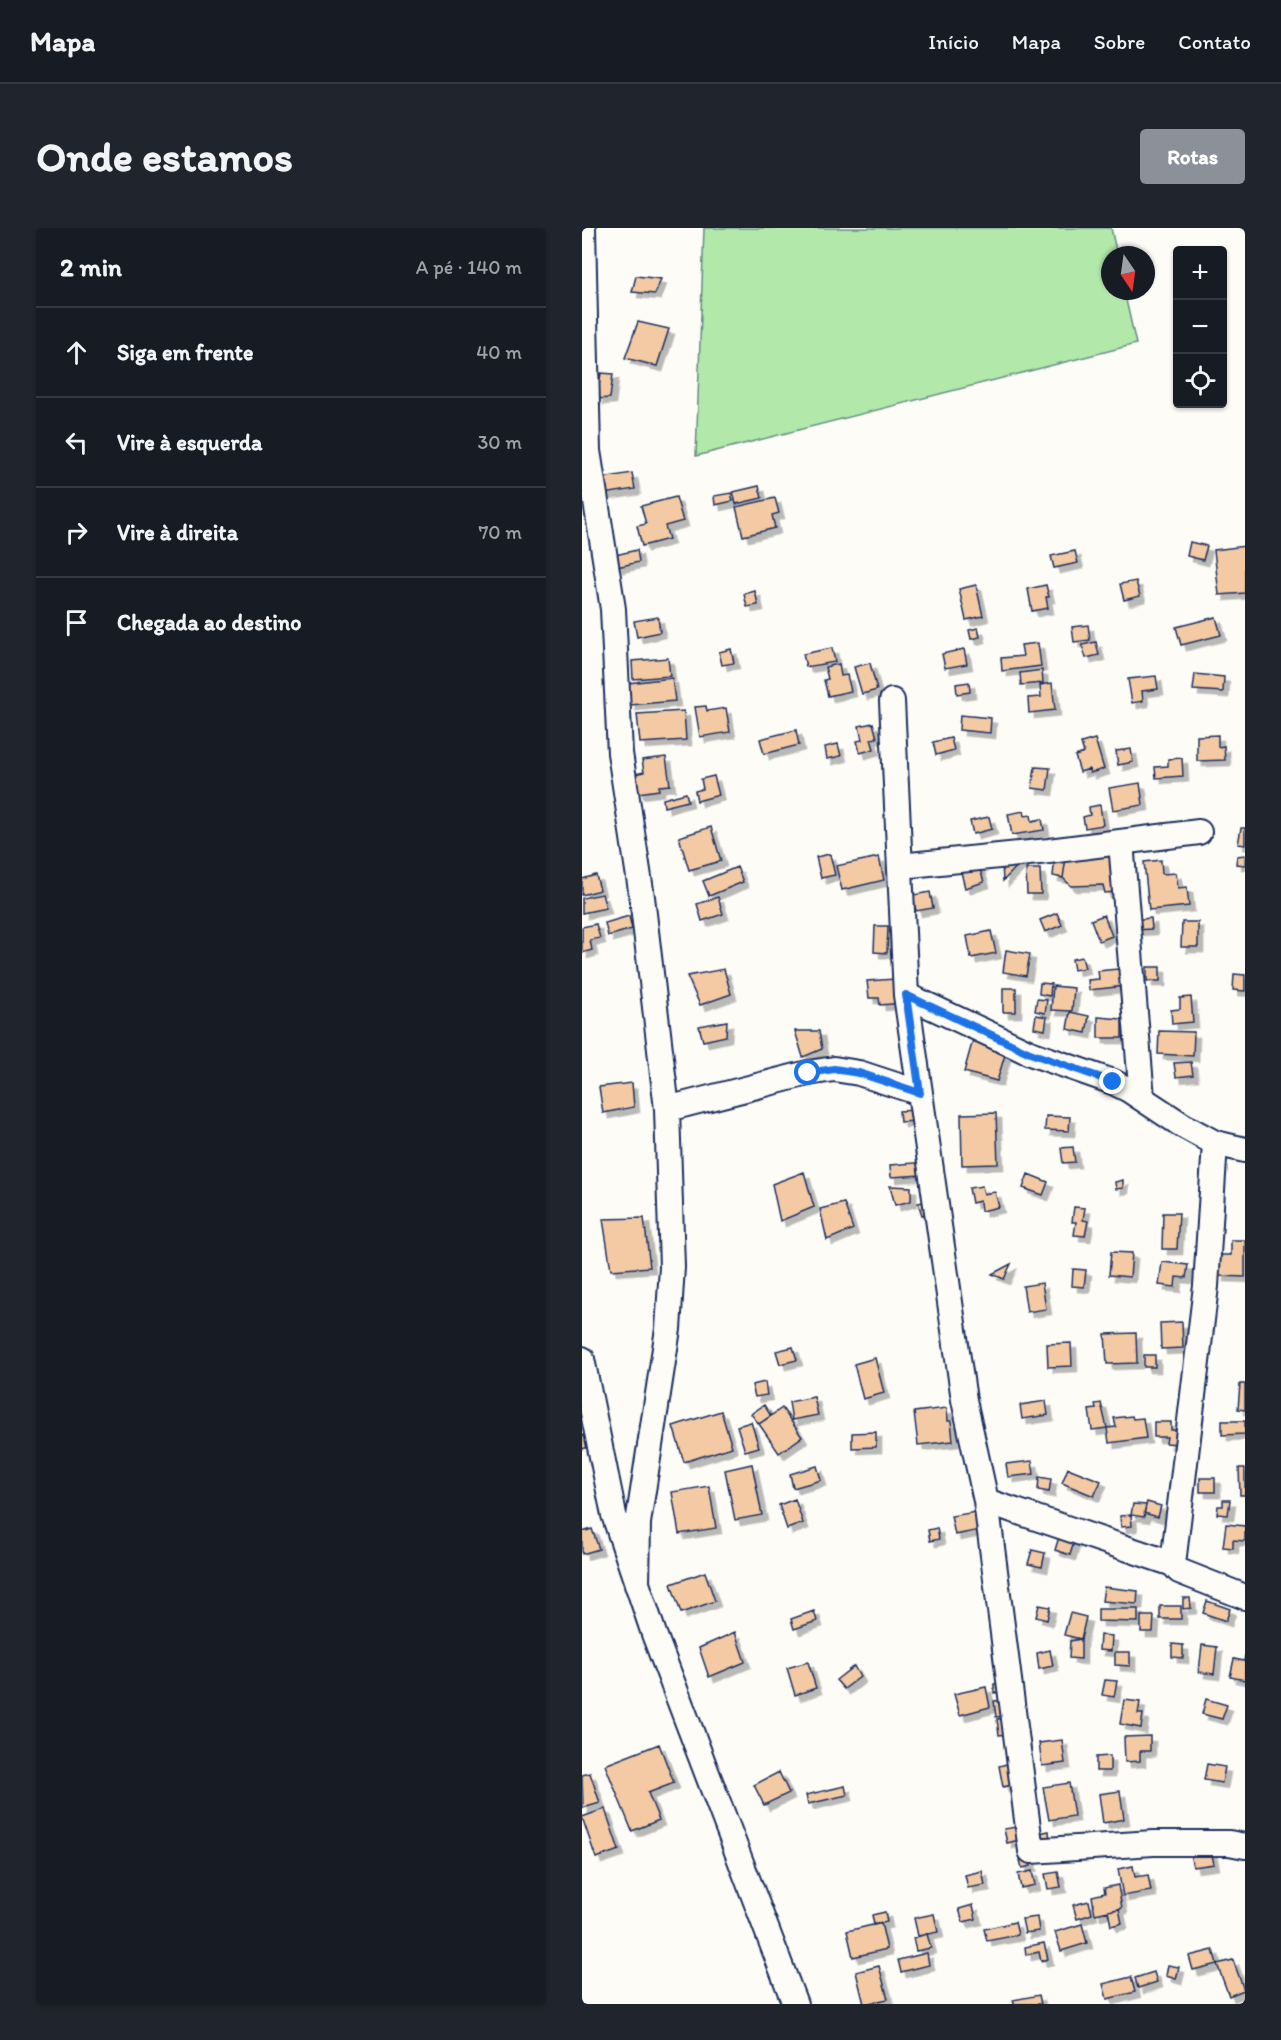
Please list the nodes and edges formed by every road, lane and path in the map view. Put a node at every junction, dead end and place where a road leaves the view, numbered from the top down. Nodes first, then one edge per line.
1 (583, 228) edge
2 (892, 701) dead end
3 (1199, 832) dead end
4 (1121, 842) junction
5 (900, 866) junction
6 (906, 995) junction
7 (920, 1093) junction
8 (1142, 1098) junction
9 (667, 1108) junction
10 (1215, 1143) junction
11 (1245, 1150) edge
12 (582, 1359) edge
13 (986, 1501) junction
14 (1173, 1564) junction
15 (637, 1585) junction
16 (1245, 1597) edge
17 (1245, 1846) edge
18 (795, 2004) edge

1 - 9 street
2 - 5 street
3 - 4 street
4 - 5 street
4 - 8 street
5 - 6 street
6 - 7 street
6 - 8 street
7 - 9 street
7 - 13 street
8 - 10 street
9 - 15 street
10 - 11 street
10 - 14 street
12 - 15 street
13 - 14 street
13 - 17 street
14 - 16 street
15 - 18 street

